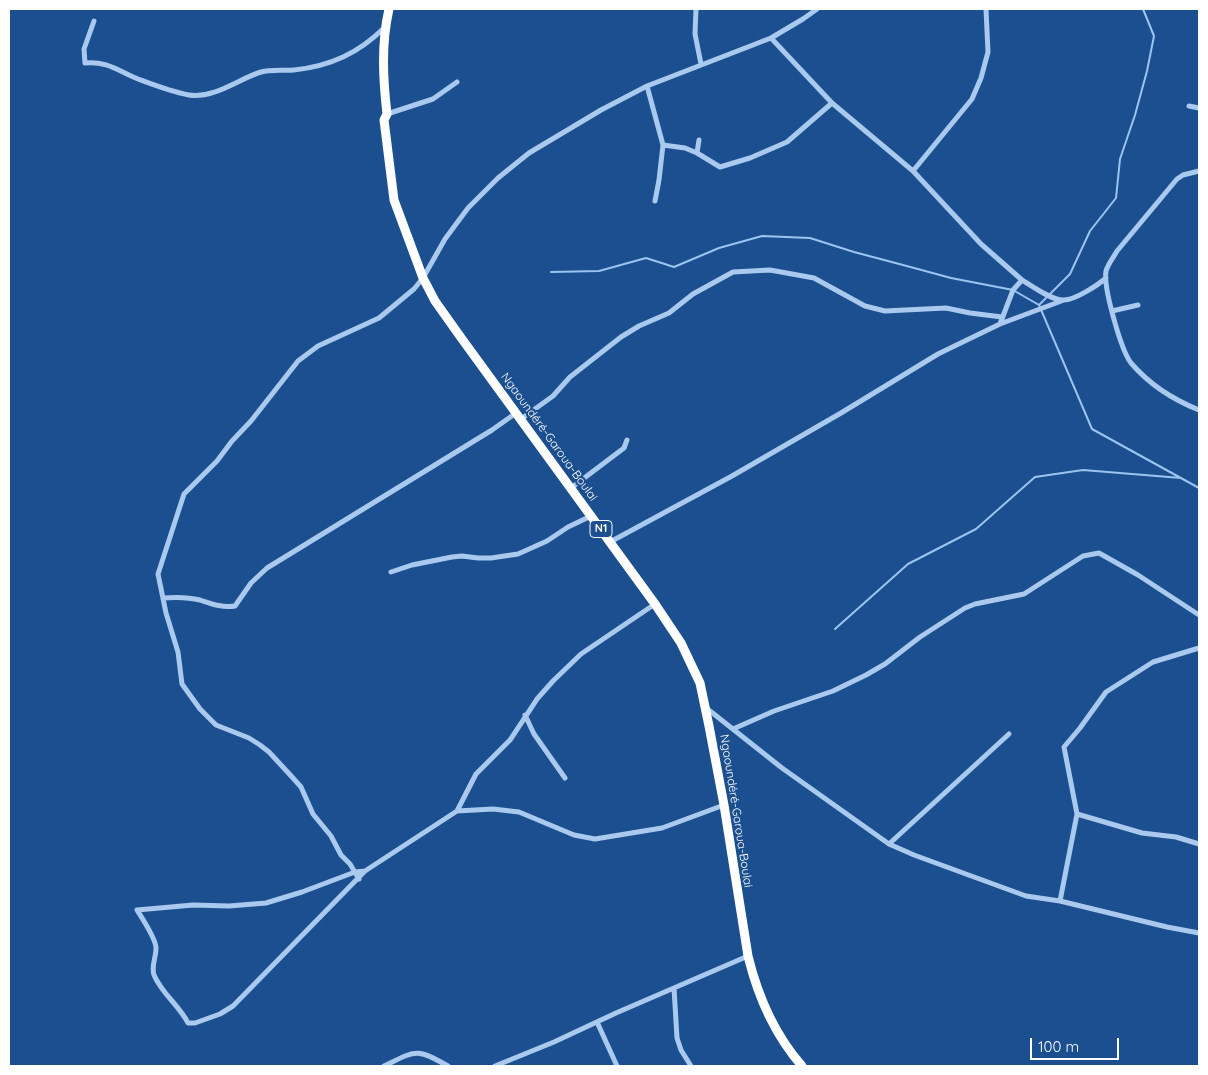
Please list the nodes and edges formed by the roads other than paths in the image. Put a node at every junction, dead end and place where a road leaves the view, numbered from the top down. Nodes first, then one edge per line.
1 (389, 9) edge
2 (696, 9) edge
3 (817, 9) edge
4 (986, 9) edge
5 (94, 21) dead end
6 (385, 26) junction
7 (771, 38) junction
8 (700, 64) junction
9 (457, 82) dead end
10 (647, 86) junction
11 (832, 103) junction
12 (1189, 106) dead end
13 (1199, 108) edge
14 (387, 114) junction
15 (699, 140) dead end
16 (664, 145) junction
17 (696, 154) junction
18 (913, 171) junction
19 (1199, 171) edge
20 (655, 201) dead end
21 (423, 278) junction
22 (1106, 278) junction
23 (1022, 280) junction
24 (1064, 300) junction
25 (1138, 305) dead end
26 (1112, 311) junction
27 (1002, 317) junction
28 (1000, 324) junction
29 (1199, 410) edge
30 (518, 416) junction
31 (627, 440) dead end
32 (571, 488) junction
33 (591, 516) junction
34 (610, 542) junction
35 (391, 572) dead end
36 (163, 598) junction
37 (655, 604) junction
38 (1199, 615) edge
39 (1199, 648) edge
40 (705, 707) junction
41 (525, 715) junction
42 (734, 729) junction
43 (1009, 734) dead end
44 (565, 778) dead end
45 (724, 805) junction
46 (457, 811) junction
47 (1078, 814) junction
48 (889, 844) junction
49 (1199, 844) edge
50 (365, 871) junction
51 (355, 872) junction
52 (359, 879) junction
53 (1060, 901) junction
54 (1199, 933) edge
55 (748, 956) junction
56 (674, 988) junction
57 (597, 1022) junction
58 (384, 1066) edge
59 (448, 1066) edge
60 (495, 1066) edge
61 (617, 1066) edge
62 (691, 1066) edge
63 (802, 1066) edge

1 - 6 highway, Ngaoundéré-Garoua-Boulai / N1
2 - 8 street
3 - 7 street
4 - 18 street
5 - 6 street
6 - 14 highway, Ngaoundéré-Garoua-Boulai / N1
7 - 8 street
7 - 11 street
8 - 10 street
9 - 14 street
10 - 16 street
10 - 21 street
11 - 17 street
11 - 18 street
12 - 13 street
14 - 21 highway, Ngaoundéré-Garoua-Boulai / N1
15 - 17 street
16 - 17 street
16 - 20 street
18 - 23 street
19 - 22 street
21 - 30 highway, Ngaoundéré-Garoua-Boulai / N1
21 - 36 street
22 - 24 street
22 - 26 street
23 - 24 street
23 - 27 street
24 - 28 street
25 - 26 street
26 - 29 street
27 - 28 street
27 - 30 street
28 - 34 street
30 - 32 highway, Ngaoundéré-Garoua-Boulai / N1
30 - 36 street
31 - 32 street
32 - 33 highway, Ngaoundéré-Garoua-Boulai / N1
33 - 34 highway, Ngaoundéré-Garoua-Boulai / N1
33 - 35 street
34 - 37 highway, Ngaoundéré-Garoua-Boulai / N1
36 - 51 street
37 - 40 highway, Ngaoundéré-Garoua-Boulai / N1
37 - 41 street
38 - 42 street
39 - 47 street
40 - 42 street
40 - 45 highway, Ngaoundéré-Garoua-Boulai / N1
41 - 44 street
41 - 46 street
42 - 48 street
43 - 48 street
45 - 46 street
45 - 55 highway, Ngaoundéré-Garoua-Boulai / N1
46 - 50 street
47 - 49 street
47 - 53 street
48 - 53 street
50 - 51 street
50 - 52 street
51 - 52 street
51 - 52 street
53 - 54 street
55 - 56 street
55 - 63 highway, Ngaoundéré-Garoua-Boulai / N1
56 - 57 street
56 - 62 street
57 - 60 street
57 - 61 street
58 - 59 street

